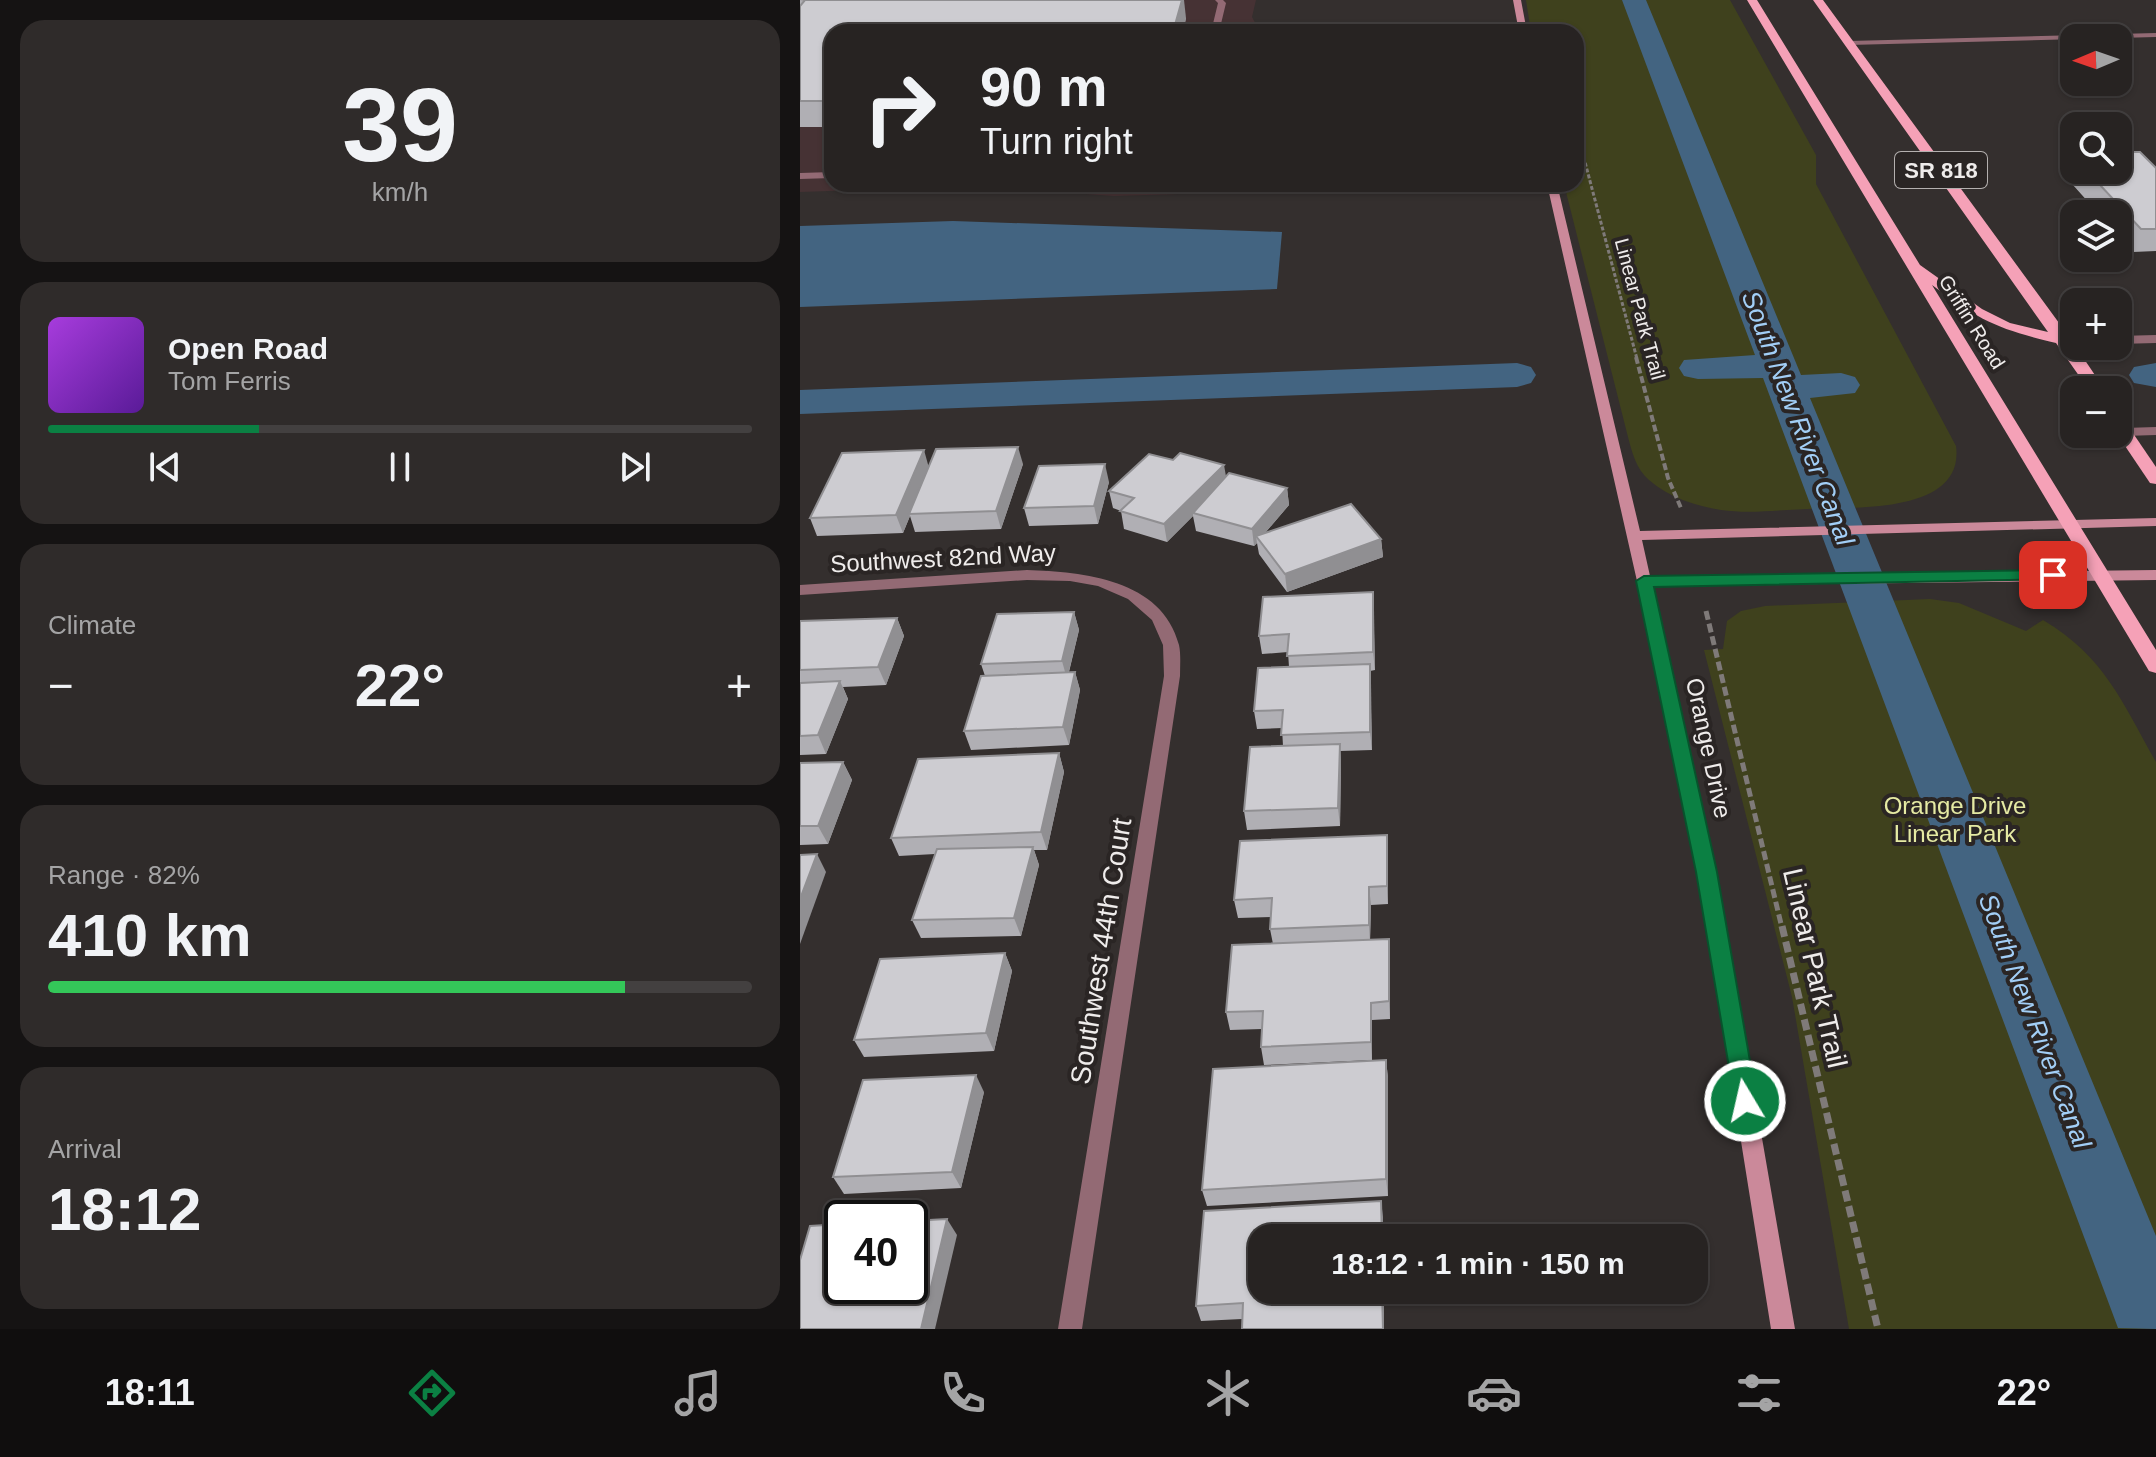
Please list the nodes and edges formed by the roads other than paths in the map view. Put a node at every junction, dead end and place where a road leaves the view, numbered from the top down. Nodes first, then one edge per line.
1 (1219, 0) edge
2 (1517, 0) edge
3 (1752, 0) edge
4 (1818, 0) edge
5 (1217, 24) edge
6 (1522, 24) edge
7 (2156, 35) edge
8 (1849, 43) junction
9 (824, 175) edge
10 (800, 176) edge
11 (1554, 192) edge
12 (1909, 262) junction
13 (2060, 329) edge
14 (2060, 339) edge
15 (2156, 339) edge
16 (2132, 340) edge
17 (2132, 428) edge
18 (2156, 431) edge
19 (2132, 443) edge
20 (2156, 479) edge
21 (2156, 522) edge
22 (2070, 524) junction
23 (1634, 536) junction
24 (2101, 575) junction
25 (2156, 575) edge
26 (1644, 581) junction
27 (800, 590) edge
28 (1133, 596) joint
29 (2156, 666) edge
30 (1070, 1329) edge
31 (1783, 1329) edge

1 - 5 street
2 - 6 street
3 - 12 main road, Griffin Road / SR 818
4 - 8 main road, SR 818
7 - 8 street
8 - 13 main road, SR 818
9 - 10 street
11 - 23 street, Orange Drive
12 - 14 main road
12 - 22 main road, Griffin Road / SR 818
15 - 16 street
17 - 18 street
19 - 20 main road
21 - 22 street
22 - 23 street
22 - 24 main road, Griffin Road / SR 818
23 - 26 street, Orange Drive
24 - 25 street
24 - 26 street
24 - 29 main road, Griffin Road / SR 818
26 - 31 street, Orange Drive
27 - 28 street, Southwest 82nd Way
28 - 30 street, Southwest 44th Court

